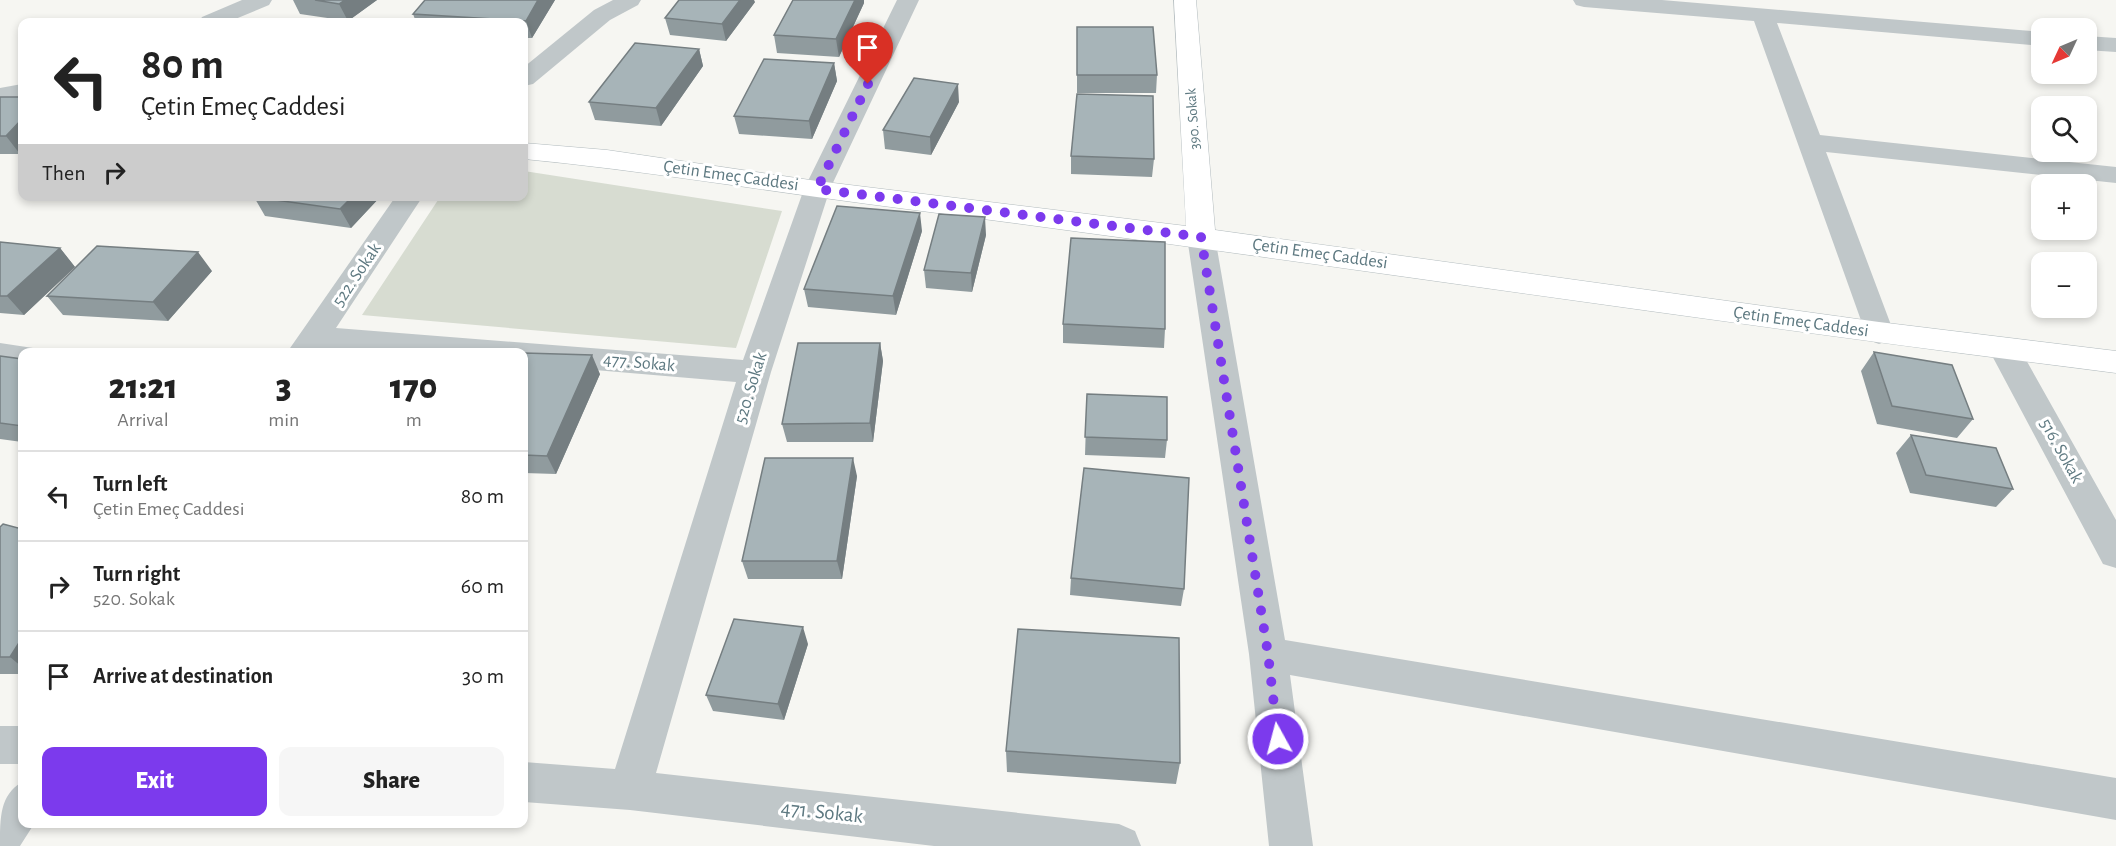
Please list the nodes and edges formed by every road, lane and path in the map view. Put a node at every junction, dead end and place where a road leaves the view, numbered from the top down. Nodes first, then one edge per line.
1 (261, 0) edge
2 (630, 0) edge
3 (908, 0) edge
4 (1185, 0) edge
5 (1584, 0) edge
6 (1828, 0) edge
7 (1762, 15) junction
8 (219, 18) edge
9 (1839, 22) junction
10 (2031, 38) edge
11 (2097, 44) edge
12 (2116, 45) edge
13 (528, 76) edge
14 (18, 92) edge
15 (0, 95) edge
16 (1809, 142) junction
17 (528, 151) edge
18 (2116, 175) edge
19 (817, 189) junction
20 (407, 201) edge
21 (1201, 237) junction
22 (1879, 333) junction
23 (309, 345) edge
24 (396, 348) edge
25 (2006, 350) junction
26 (528, 353) edge
27 (0, 354) edge
28 (18, 356) edge
29 (2116, 362) edge
30 (755, 372) junction
31 (2116, 553) edge
32 (1268, 654) junction
33 (0, 745) edge
34 (18, 745) edge
35 (528, 782) edge
36 (630, 790) junction
37 (2116, 799) edge
38 (18, 809) edge
39 (0, 838) edge
40 (1119, 846) edge
41 (1291, 846) edge

1 - 8 street
2 - 13 street
3 - 19 street, 520. Sokak
4 - 21 street, 390. Sokak
5 - 7 street
6 - 9 street
7 - 9 street
7 - 16 street
9 - 10 street
11 - 12 street
14 - 15 street
16 - 18 street
16 - 22 street
17 - 19 street, Çetin Emeç Caddesi
19 - 21 street, Çetin Emeç Caddesi
19 - 30 street, 520. Sokak
20 - 23 street, 522. Sokak
21 - 22 street, Çetin Emeç Caddesi
21 - 32 street
22 - 25 street, Çetin Emeç Caddesi
23 - 24 street
25 - 29 street, Çetin Emeç Caddesi
25 - 31 street, 516. Sokak
26 - 30 street, 477. Sokak
27 - 28 street
30 - 36 street, 520. Sokak
32 - 37 street
32 - 41 street
33 - 34 street
35 - 36 street, 471. Sokak
36 - 40 street, 471. Sokak
38 - 39 street

